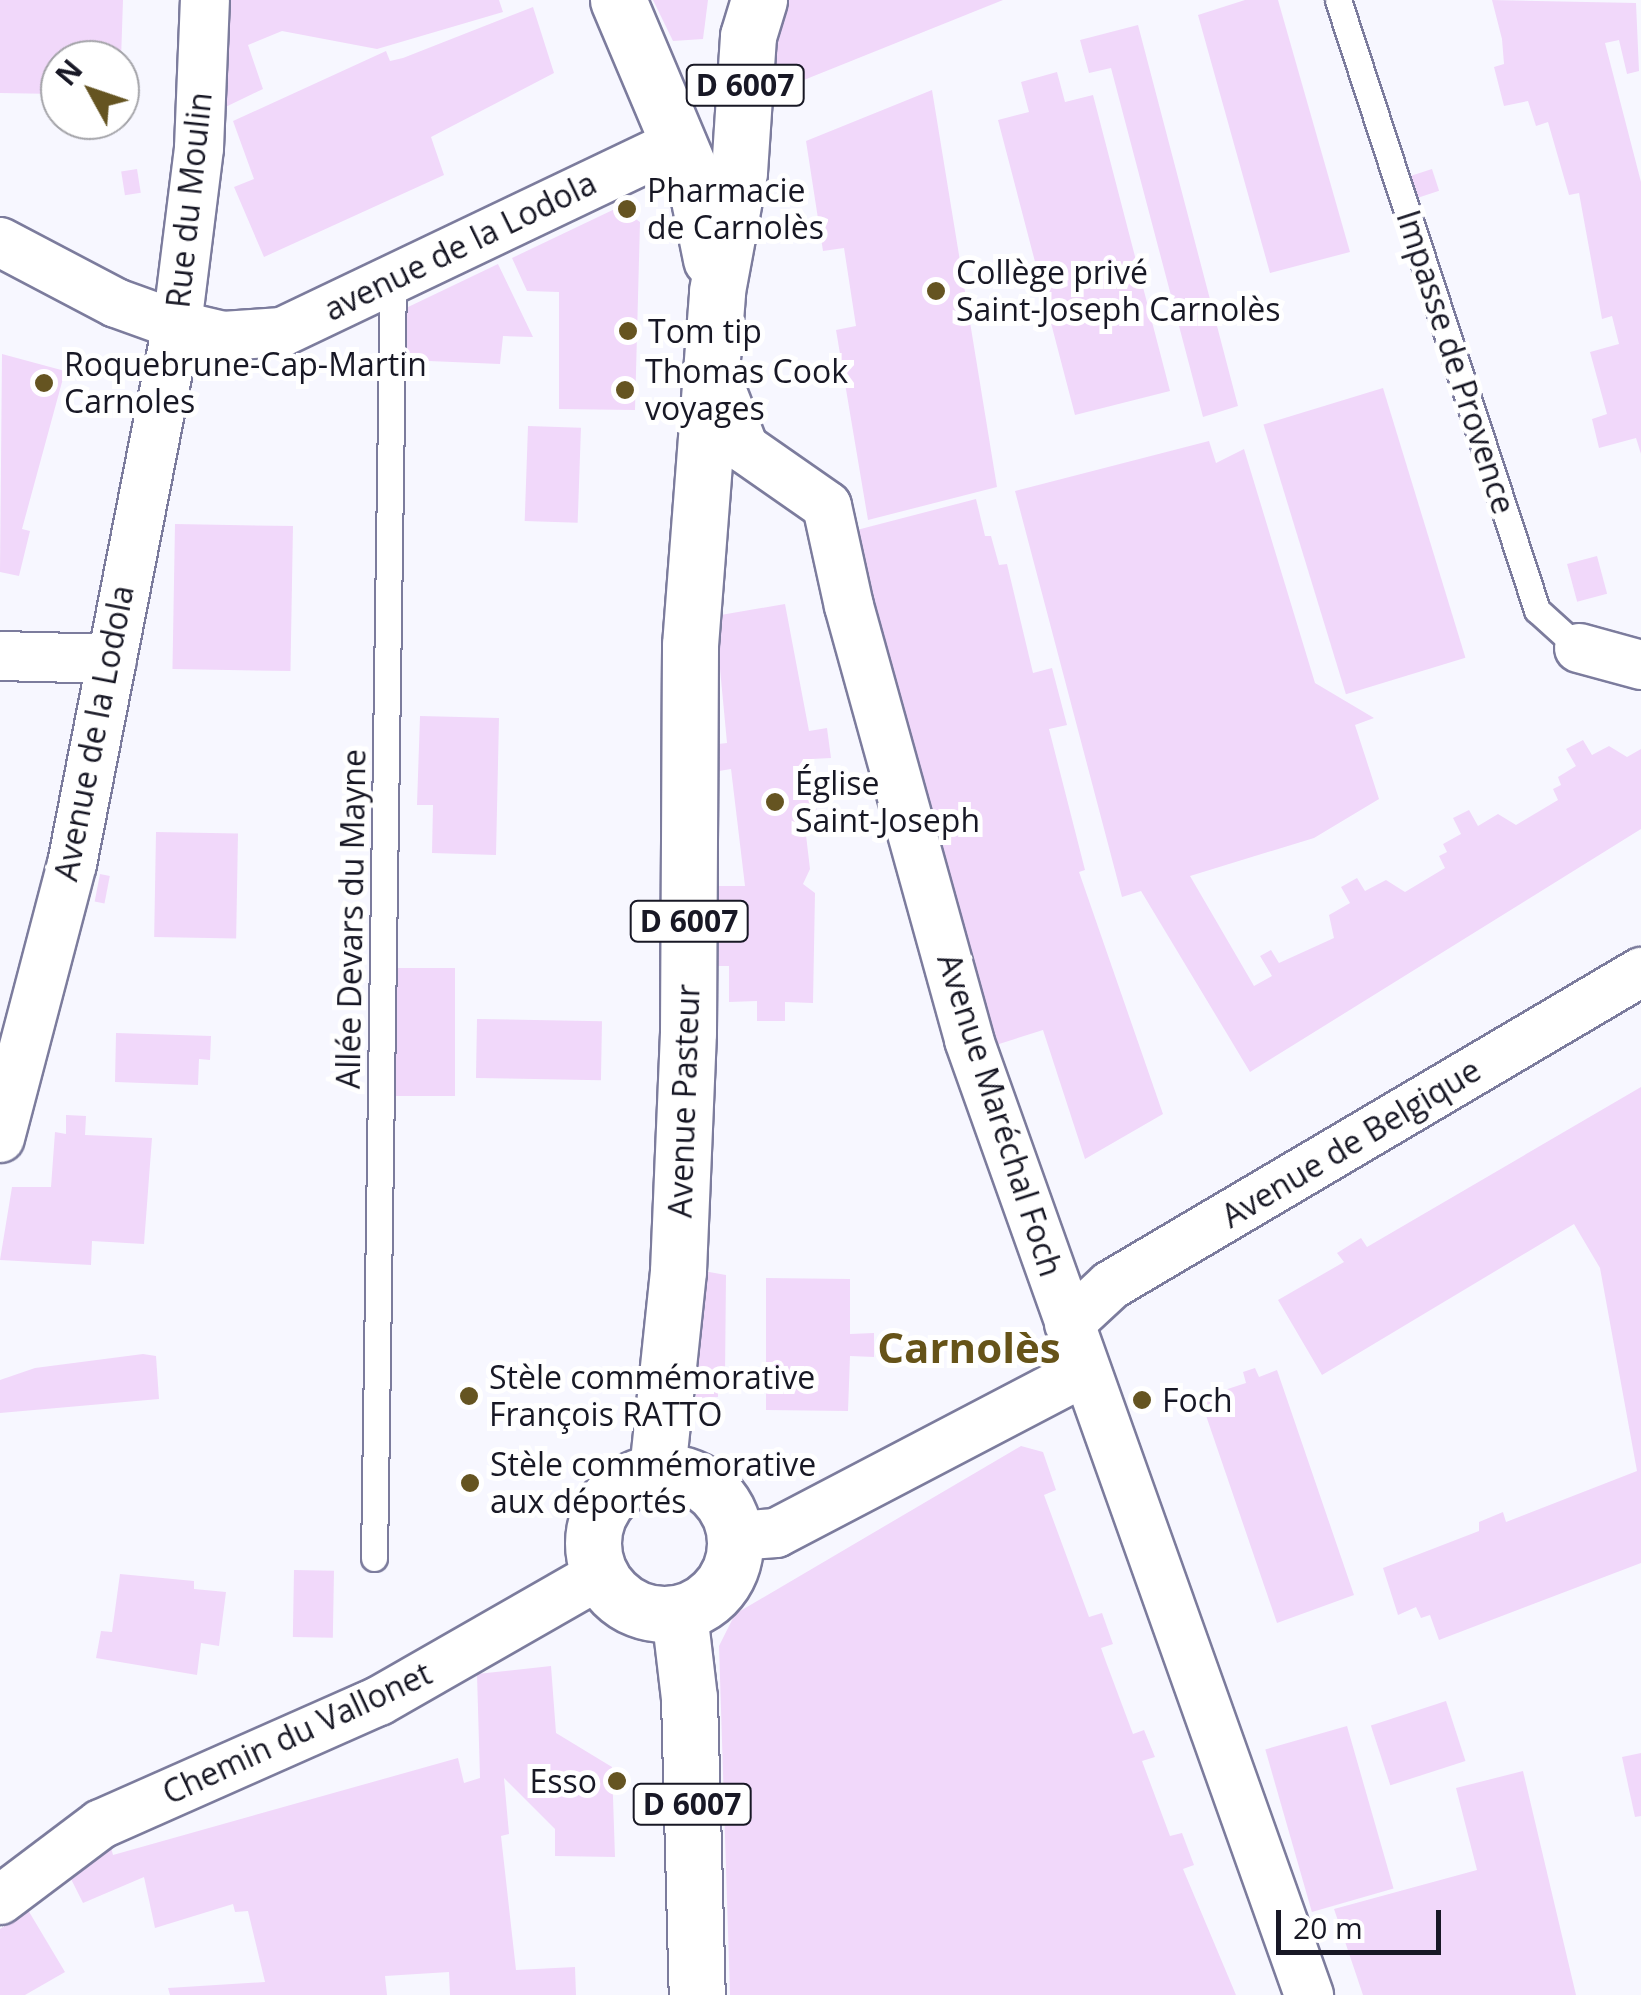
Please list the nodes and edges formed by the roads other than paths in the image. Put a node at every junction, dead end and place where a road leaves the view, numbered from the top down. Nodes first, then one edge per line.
1 (204, 0) edge
2 (618, 0) edge
3 (759, 0) edge
4 (1338, 0) edge
5 (681, 142) junction
6 (1, 244) edge
7 (393, 282) junction
8 (717, 291) junction
9 (177, 325) junction
10 (714, 371) junction
11 (1578, 648) joint
12 (0, 656) edge
13 (112, 659) junction
14 (1641, 665) edge
15 (1641, 972) edge
16 (0, 1138) edge
17 (1070, 1324) junction
18 (1086, 1370) junction
19 (656, 1472) junction
20 (736, 1536) junction
21 (374, 1558) dead end
22 (600, 1575) junction
23 (679, 1613) junction
24 (0, 1900) edge
25 (696, 1995) edge
26 (1309, 1995) edge

1 - 9 street, Rue du Moulin
2 - 5 main road
3 - 8 main road, D 6007
4 - 11 lane, Impasse de Provence
5 - 7 street, avenue de la Lodola
5 - 8 main road
6 - 9 street, Rue du Moulin
7 - 9 street, avenue de la Lodola
7 - 21 lane, Allée Devars du Mayne
8 - 10 main road, D 6007
9 - 13 street, Avenue de la Lodola
10 - 17 street, Avenue Maréchal Foch
10 - 19 main road, Avenue Pasteur / D 6007
11 - 14 street, Impasse de Provence
12 - 13 street
13 - 16 street, Avenue de la Lodola
15 - 17 street, Avenue de Belgique
17 - 18 street, Avenue Maréchal Foch
18 - 20 street
18 - 26 street, Avenue Maréchal Foch
19 - 20 main road
19 - 22 main road
20 - 23 main road
22 - 23 main road
22 - 24 street, Chemin du Vallonet
23 - 25 main road, D 6007

